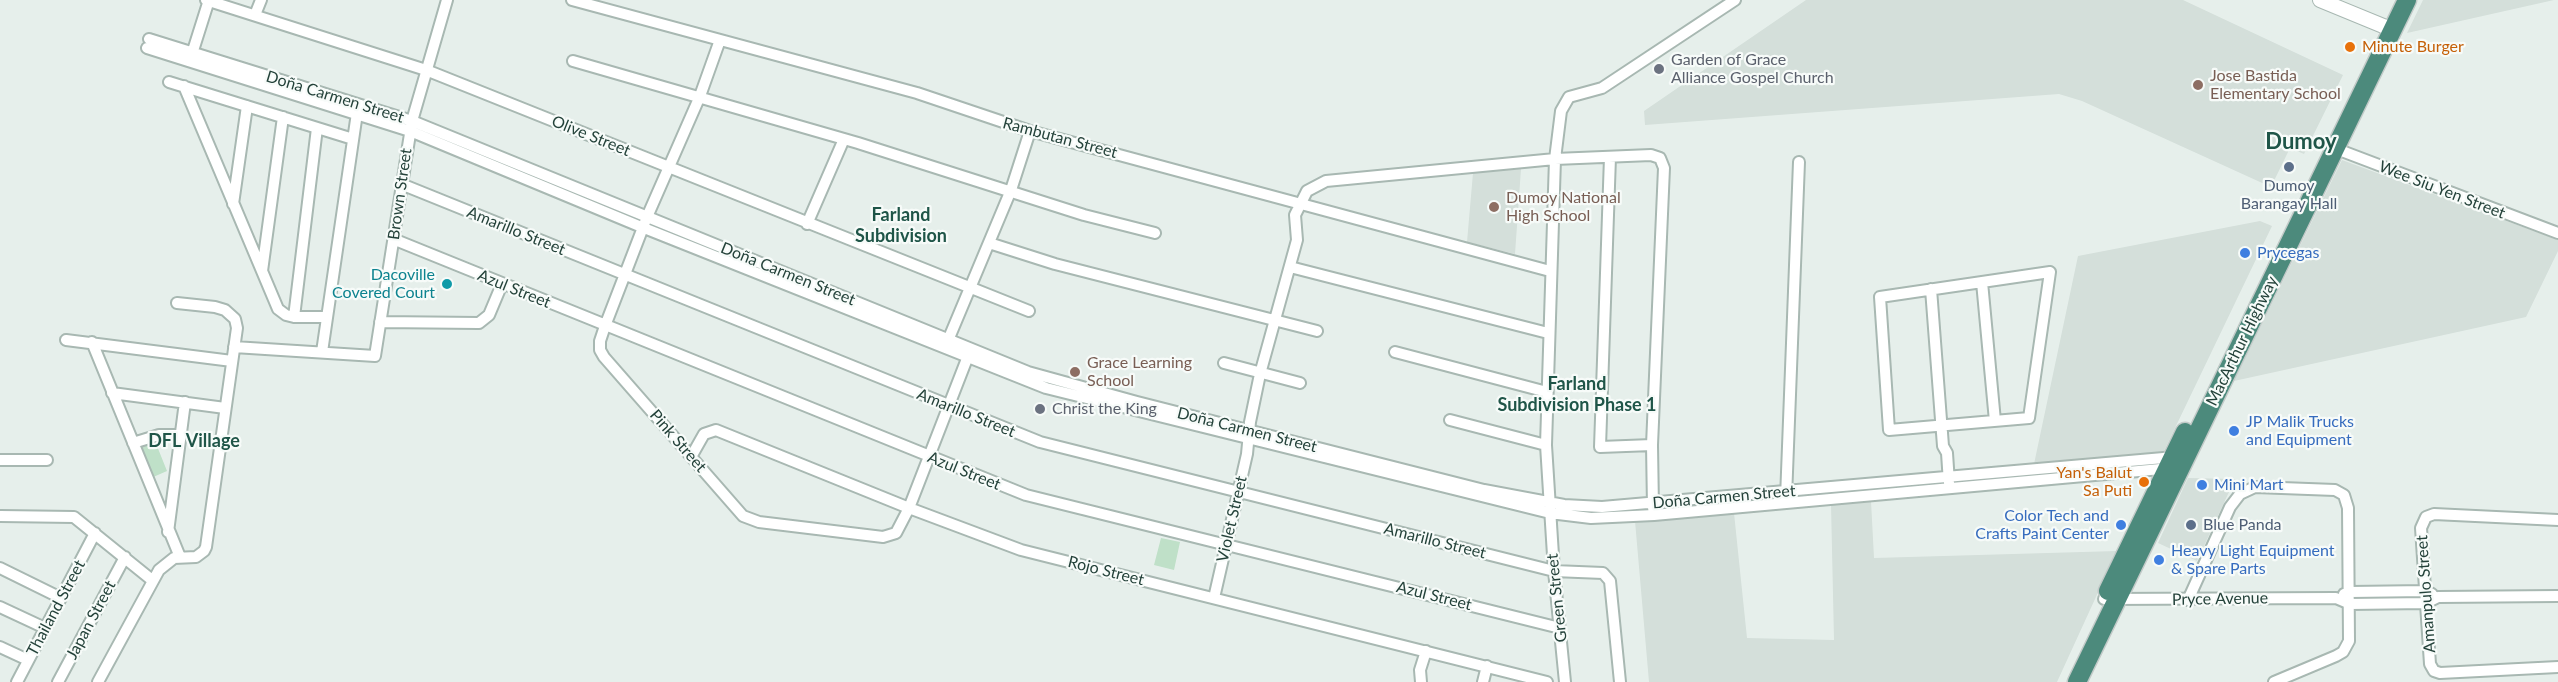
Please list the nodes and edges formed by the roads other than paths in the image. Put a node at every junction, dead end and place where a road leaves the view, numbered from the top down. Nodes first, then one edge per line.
1 (208, 0) edge
2 (261, 0) edge
3 (447, 0) edge
4 (572, 0) edge
5 (1735, 0) edge
6 (2320, 0) edge
7 (2395, 0) edge
8 (2408, 0) edge
9 (255, 15) junction
10 (2388, 28) junction
11 (720, 40) junction
12 (148, 44) dead end
13 (191, 57) junction
14 (573, 61) dead end
15 (426, 70) junction
16 (169, 82) dead end
17 (184, 86) junction
18 (700, 96) junction
19 (248, 106) junction
20 (357, 113) junction
21 (283, 117) junction
22 (411, 126) junction
23 (317, 128) junction
24 (1030, 131) junction
25 (353, 139) junction
26 (844, 139) junction
27 (2331, 147) junction
28 (1610, 157) junction
29 (1555, 159) junction
30 (1799, 162) dead end
31 (670, 168) junction
32 (401, 184) junction
33 (1011, 190) junction
34 (234, 204) junction
35 (1300, 205) junction
36 (646, 222) junction
37 (807, 224) junction
38 (1155, 233) dead end
39 (2558, 233) edge
40 (393, 239) junction
41 (989, 243) junction
42 (1290, 267) junction
43 (262, 271) junction
44 (1550, 271) junction
45 (626, 275) junction
46 (1982, 282) junction
47 (502, 284) junction
48 (969, 289) junction
49 (1931, 289) junction
50 (177, 303) dead end
51 (1029, 311) dead end
52 (294, 317) junction
53 (326, 317) junction
54 (1275, 319) junction
55 (380, 321) junction
56 (605, 326) junction
57 (1317, 331) dead end
58 (1548, 333) junction
59 (949, 338) junction
60 (66, 340) dead end
61 (92, 342) junction
62 (234, 347) junction
63 (322, 352) junction
64 (1395, 352) dead end
65 (969, 353) junction
66 (232, 361) junction
67 (1224, 363) dead end
68 (1260, 374) junction
69 (1300, 383) dead end
70 (1547, 392) junction
71 (112, 393) junction
72 (185, 402) junction
73 (948, 406) junction
74 (225, 408) junction
75 (1450, 420) dead end
76 (1995, 421) junction
77 (1941, 425) junction
78 (180, 435) junction
79 (1249, 435) junction
80 (133, 443) junction
81 (1546, 445) junction
82 (1652, 445) junction
83 (691, 457) junction
84 (928, 457) junction
85 (0, 460) edge
86 (47, 460) dead end
87 (2177, 462) junction
88 (1946, 482) junction
89 (1237, 491) junction
90 (1786, 497) junction
91 (909, 508) junction
92 (1549, 508) junction
93 (1653, 509) junction
94 (0, 516) edge
95 (2558, 520) edge
96 (168, 532) junction
97 (95, 533) junction
98 (1225, 545) junction
99 (180, 557) junction
100 (125, 558) junction
101 (0, 568) edge
102 (1554, 571) junction
103 (152, 580) junction
104 (2426, 591) junction
105 (2349, 592) junction
106 (2558, 596) edge
107 (2438, 597) junction
108 (61, 598) junction
109 (1214, 598) junction
110 (2336, 598) junction
111 (2111, 600) junction
112 (2188, 600) junction
113 (2426, 603) junction
114 (2350, 604) junction
115 (0, 607) edge
116 (45, 628) junction
117 (1560, 628) junction
118 (0, 647) edge
119 (1426, 651) junction
120 (28, 660) junction
121 (1487, 666) junction
122 (2558, 668) edge
123 (16, 682) edge
124 (58, 682) edge
125 (98, 682) edge
126 (1421, 682) edge
127 (1484, 682) edge
128 (1547, 682) edge
129 (1565, 682) edge
130 (1620, 682) edge
131 (2065, 682) edge
132 (2077, 682) edge
133 (2274, 682) edge

1 - 9 street, Olive Street
1 - 13 street
2 - 9 street
3 - 15 street, Brown Street
4 - 11 street, Rambutan Street
5 - 29 street, Green Street
6 - 10 street
7 - 10 highway, MacArthur Highway
8 - 10 highway, MacArthur Highway
9 - 15 street, Olive Street
10 - 27 highway, MacArthur Highway
11 - 18 street, Pink Street
11 - 24 street, Rambutan Street
12 - 13 street, Doña Carmen Street
13 - 20 street, Doña Carmen Street
13 - 22 street, Doña Carmen Street
14 - 18 street
15 - 22 street, Brown Street
15 - 31 street, Olive Street
16 - 17 street
17 - 19 street
17 - 34 street
18 - 26 street
18 - 31 street, Pink Street
19 - 21 street
19 - 34 street
20 - 22 street, Doña Carmen Street
20 - 25 street
21 - 23 street
21 - 43 street
22 - 32 street, Brown Street
22 - 36 street, Doña Carmen Street
23 - 25 street
23 - 52 street
24 - 33 street
24 - 35 street, Rambutan Street
25 - 53 street
26 - 33 street
26 - 37 street
27 - 39 street, Wee Siu Yen Street
27 - 87 highway, MacArthur Highway
28 - 29 street
28 - 82 street
28 - 82 street
29 - 35 street
29 - 44 street, Green Street
30 - 90 street
31 - 36 street, Pink Street
31 - 37 street, Olive Street
32 - 40 street, Brown Street
32 - 45 street, Amarillo Street
33 - 38 street
33 - 41 street
34 - 43 street
35 - 42 street, Violet Street
35 - 44 street, Rambutan Street
36 - 45 street, Pink Street
36 - 59 street, Doña Carmen Street
36 - 65 street, Doña Carmen Street
37 - 48 street, Olive Street
40 - 47 street, Azul Street
40 - 55 street, Brown Street
41 - 48 street
41 - 54 street
42 - 54 street, Violet Street
42 - 58 street
43 - 52 street
44 - 58 street, Green Street
45 - 56 street, Pink Street
45 - 73 street, Amarillo Street
46 - 49 street
46 - 76 street
46 - 76 street
47 - 55 street
47 - 56 street, Azul Street
48 - 51 street, Olive Street
48 - 59 street
49 - 77 street
49 - 77 street
50 - 62 street
52 - 53 street
53 - 63 street
54 - 57 street
54 - 68 street, Violet Street
55 - 63 street, Brown Street
56 - 83 street, Pink Street
56 - 84 street, Azul Street
58 - 70 street, Green Street
59 - 65 street, Doña Carmen Street
60 - 61 street
61 - 66 street
61 - 71 street
62 - 63 street
62 - 66 street
64 - 70 street
65 - 73 street
65 - 79 street, Doña Carmen Street
66 - 74 street
67 - 68 street
68 - 69 street
68 - 79 street, Violet Street
70 - 81 street, Green Street
71 - 72 street
71 - 80 street
72 - 74 street
72 - 78 street
73 - 84 street
73 - 89 street, Amarillo Street
74 - 99 street
75 - 81 street
76 - 77 street
77 - 88 street
78 - 80 street
78 - 96 street
79 - 89 street, Violet Street
79 - 92 street, Doña Carmen Street
80 - 96 street
81 - 92 street, Green Street
82 - 93 street
83 - 91 street, Rojo Street
83 - 91 street, Pink Street
84 - 91 street
84 - 98 street, Azul Street
85 - 86 street
87 - 88 street, Doña Carmen Street
87 - 111 highway, MacArthur Highway
88 - 90 street, Doña Carmen Street
89 - 98 street, Violet Street
89 - 102 street, Amarillo Street
90 - 93 street, Doña Carmen Street
91 - 109 street, Rojo Street
92 - 93 street, Doña Carmen Street
92 - 102 street, Green Street
94 - 97 street
95 - 104 street, Amanpulo Street
96 - 99 street
97 - 100 street
97 - 108 street, Thailand Street
98 - 109 street, Violet Street
98 - 117 street, Azul Street
99 - 103 street
100 - 103 street
100 - 124 street, Japan Street
101 - 108 street
102 - 117 street, Green Street
102 - 130 street, Amarillo Street
103 - 125 street
104 - 105 street, Pryce Avenue
104 - 107 street, Pryce Avenue
104 - 113 street, Amanpulo Street
105 - 110 street, Pryce Avenue
105 - 112 street
105 - 114 street
106 - 107 street, Pryce Avenue
107 - 113 street, Pryce Avenue
108 - 116 street, Thailand Street
109 - 119 street, Rojo Street
110 - 112 street, Pryce Avenue
110 - 114 street, Pryce Avenue
111 - 112 street, Pryce Avenue
111 - 131 highway, MacArthur Highway
111 - 132 highway, MacArthur Highway
113 - 114 street, Pryce Avenue
113 - 122 street, Amanpulo Street
114 - 133 street
115 - 116 street
116 - 120 street, Thailand Street
117 - 129 street, Green Street
118 - 120 street
119 - 121 street, Rojo Street
119 - 126 street
120 - 123 street, Thailand Street
121 - 127 street
121 - 128 street, Rojo Street

